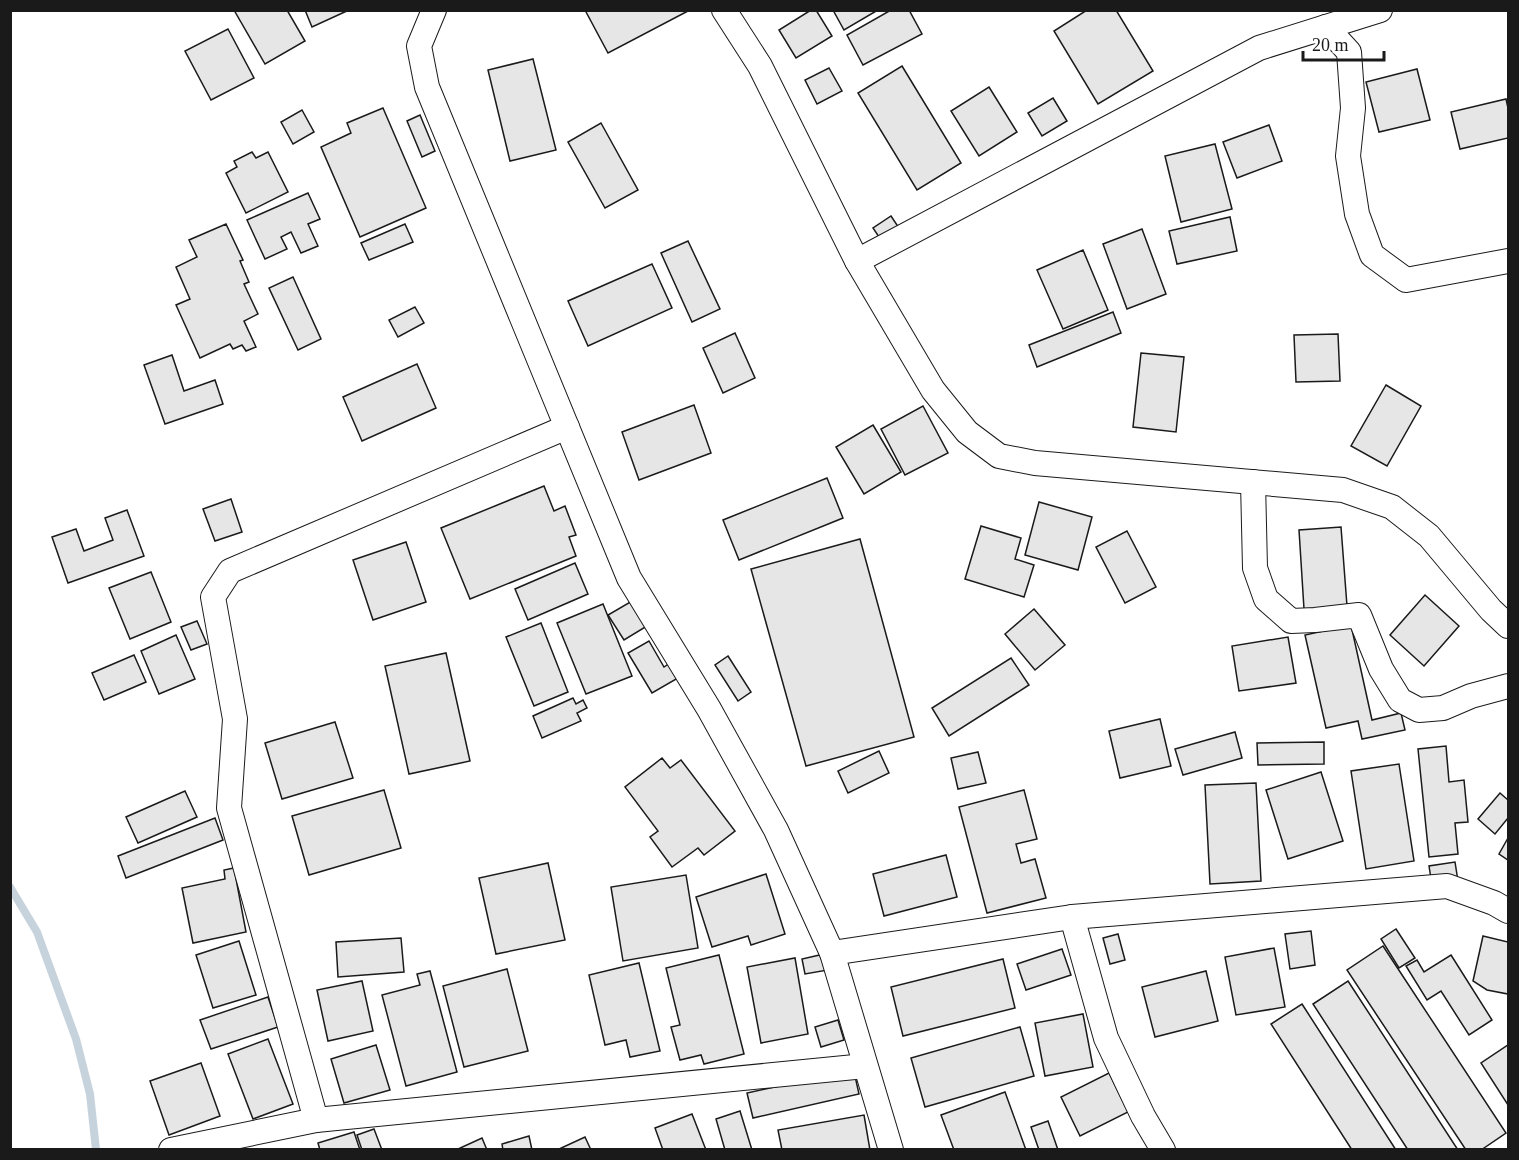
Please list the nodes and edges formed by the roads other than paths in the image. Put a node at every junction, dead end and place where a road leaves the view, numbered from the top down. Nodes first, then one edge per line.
1 (434, 10) edge
2 (724, 10) edge
3 (1380, 10) edge
4 (1326, 27) junction
5 (857, 261) junction
6 (1509, 261) edge
7 (567, 427) junction
8 (1253, 482) junction
9 (1509, 626) edge
10 (1509, 686) edge
11 (1509, 911) edge
12 (1072, 917) junction
13 (832, 953) junction
14 (865, 1066) junction
15 (316, 1120) junction
16 (171, 1149) edge
17 (891, 1149) edge
18 (1163, 1149) edge

1 - 7 street
2 - 5 street
3 - 4 street
4 - 5 street
4 - 6 street
5 - 8 street
7 - 13 street
7 - 15 street
8 - 9 street
8 - 10 street
11 - 12 street
12 - 13 street
12 - 18 street
13 - 14 street
14 - 15 street
14 - 17 street
15 - 16 street

